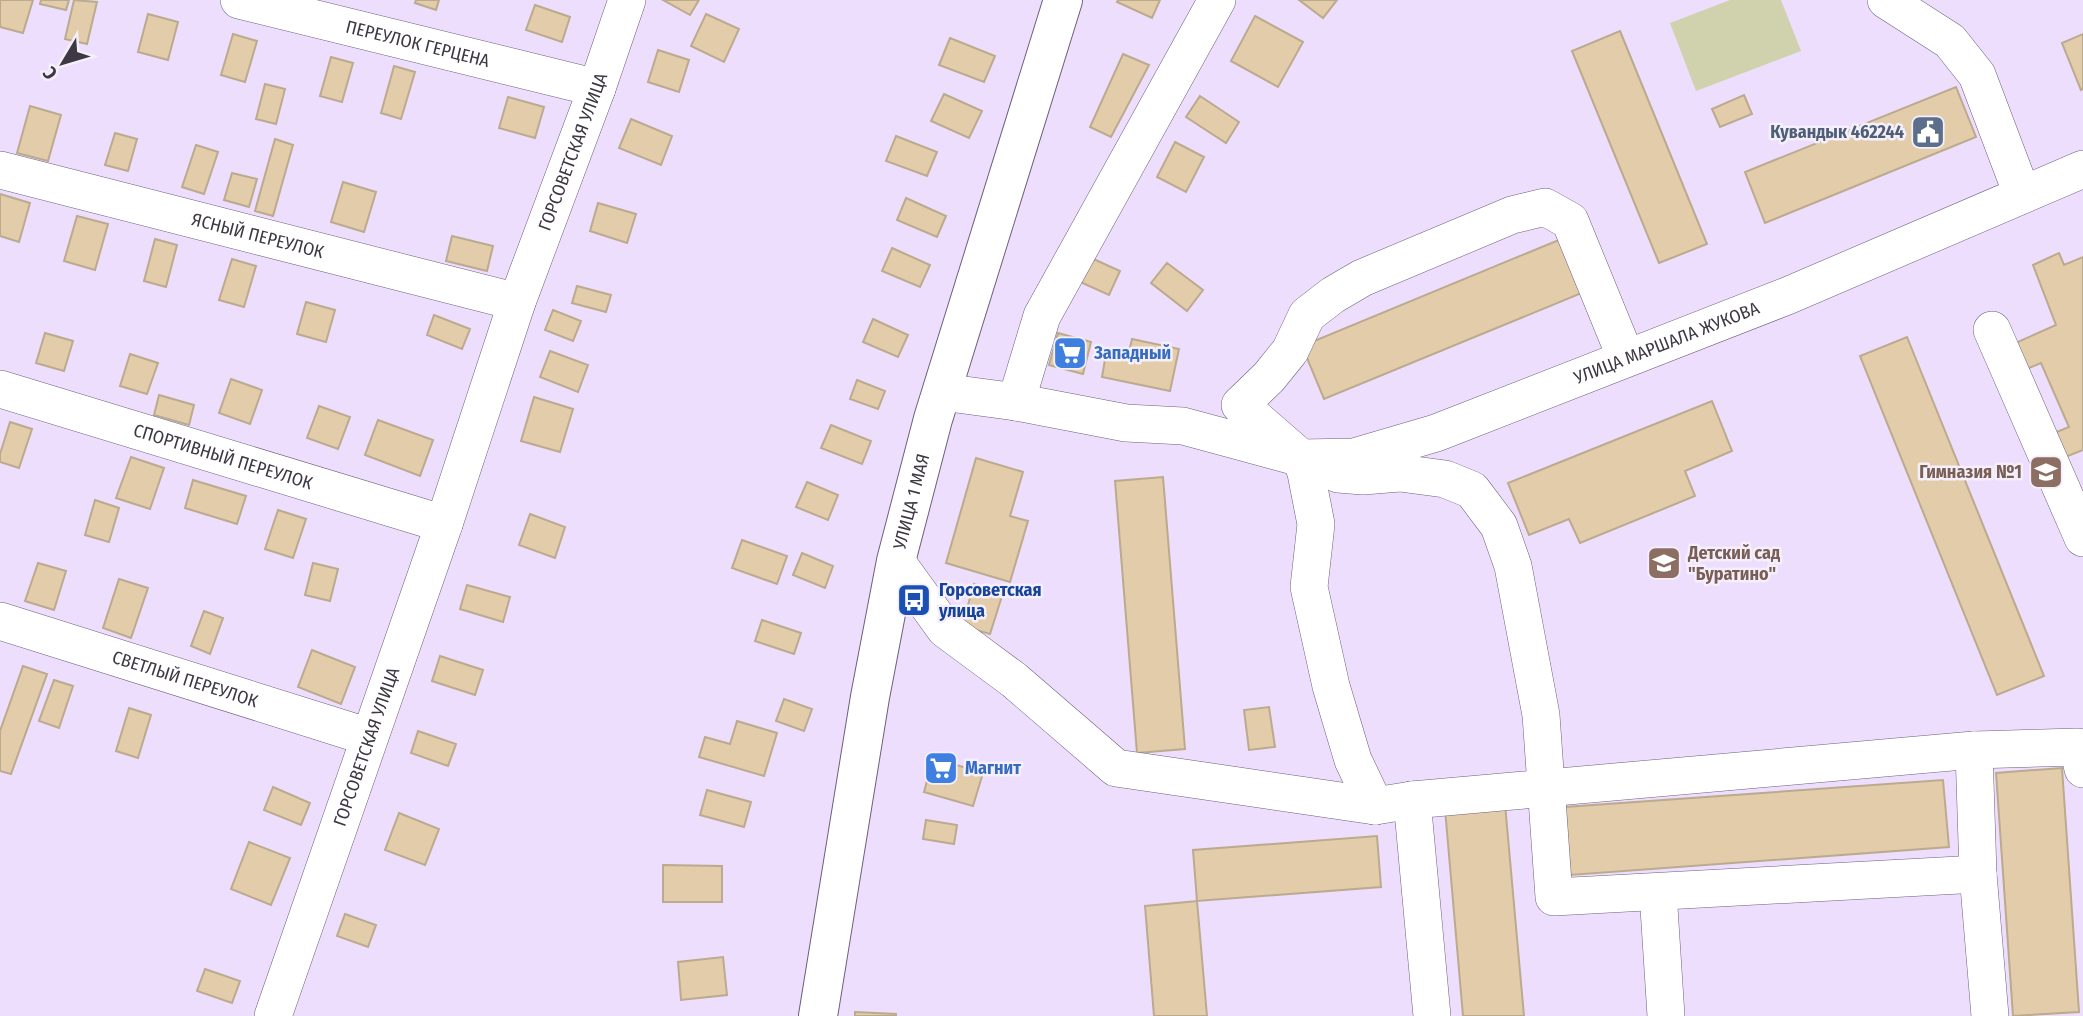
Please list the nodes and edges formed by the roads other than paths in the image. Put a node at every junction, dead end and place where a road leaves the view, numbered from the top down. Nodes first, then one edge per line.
1 (239, 0) edge
2 (627, 0) edge
3 (1063, 0) edge
4 (1217, 0) edge
5 (1886, 0) edge
6 (597, 88) junction
7 (2083, 169) edge
8 (0, 170) edge
9 (2022, 194) junction
10 (517, 302) junction
11 (1992, 330) dead end
12 (1626, 358) junction
13 (0, 389) edge
14 (942, 392) junction
15 (1016, 402) junction
16 (1303, 466) junction
17 (444, 524) junction
18 (2083, 538) edge
19 (896, 561) junction
20 (0, 621) edge
21 (369, 737) junction
22 (1974, 750) junction
23 (2080, 758) edge
24 (1545, 790) junction
25 (1412, 800) junction
26 (1375, 806) junction
27 (1978, 874) junction
28 (1658, 892) junction
29 (272, 1016) edge
30 (818, 1016) edge
31 (1432, 1016) edge
32 (1666, 1016) edge
33 (1990, 1016) edge

1 - 6 street, ПЕРЕУЛОК ГЕРЦЕНА
2 - 6 street, ГОРСОВЕТСКАЯ УЛИЦА
3 - 14 main road, УЛИЦА 1 МАЯ
4 - 15 street
5 - 9 street
6 - 10 street, ГОРСОВЕТСКАЯ УЛИЦА
7 - 9 street, УЛИЦА МАРШАЛА ЖУКОВА
8 - 10 street, ЯСНЫЙ ПЕРЕУЛОК
9 - 12 street, УЛИЦА МАРШАЛА ЖУКОВА
10 - 17 street, ГОРСОВЕТСКАЯ УЛИЦА
11 - 18 street
12 - 16 street, УЛИЦА МАРШАЛА ЖУКОВА
12 - 16 street
13 - 17 street, СПОРТИВНЫЙ ПЕРЕУЛОК
14 - 15 street
14 - 19 main road, УЛИЦА 1 МАЯ
15 - 16 street
16 - 24 street
16 - 26 street
17 - 21 street, ГОРСОВЕТСКАЯ УЛИЦА
19 - 26 street
19 - 30 main road, УЛИЦА 1 МАЯ
20 - 21 street, СВЕТЛЫЙ ПЕРЕУЛОК
21 - 29 street, ГОРСОВЕТСКАЯ УЛИЦА
22 - 23 street
22 - 24 street
22 - 27 street
24 - 25 street
24 - 28 street
25 - 26 street
25 - 31 street
27 - 28 street
27 - 33 street
28 - 32 street

